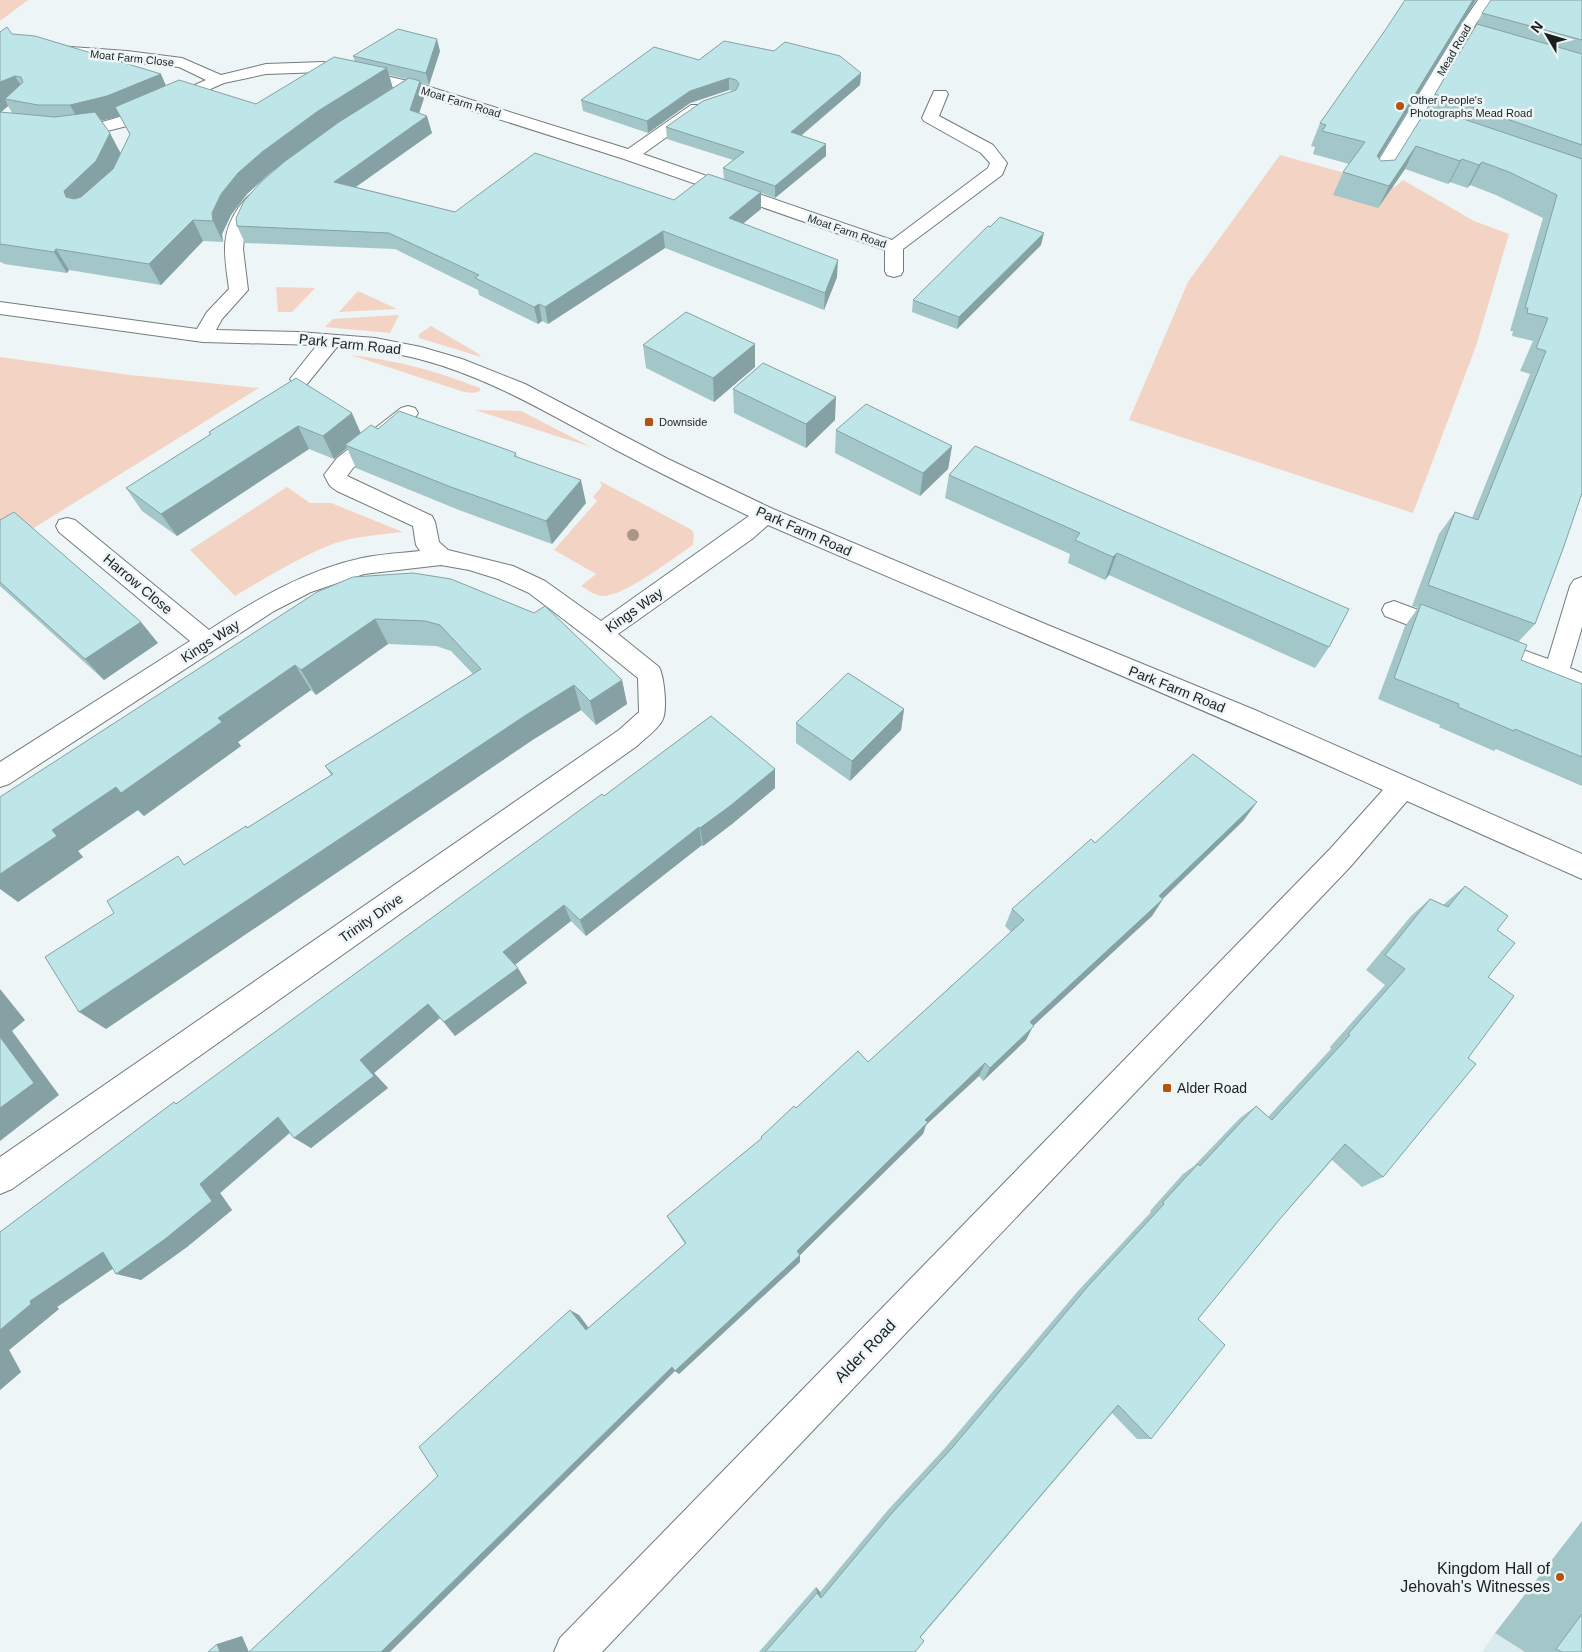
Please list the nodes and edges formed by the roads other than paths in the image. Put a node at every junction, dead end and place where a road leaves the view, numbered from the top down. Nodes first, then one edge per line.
1 (1487, 0) edge
2 (1461, 38) junction
3 (82, 41) dead end
4 (1480, 43) edge
5 (45, 50) edge
6 (71, 52) junction
7 (219, 80) junction
8 (411, 86) junction
9 (940, 94) dead end
10 (395, 97) edge
11 (714, 102) edge
12 (13, 113) edge
13 (1412, 120) junction
14 (0, 124) edge
15 (1430, 126) edge
16 (630, 155) junction
17 (1378, 178) edge
18 (275, 181) edge
19 (894, 247) junction
20 (894, 271) dead end
21 (0, 308) edge
22 (203, 336) junction
23 (332, 340) junction
24 (300, 379) edge
25 (408, 412) edge
26 (765, 515) junction
27 (67, 526) dead end
28 (441, 557) junction
29 (1582, 586) edge
30 (1394, 610) dead end
31 (601, 634) junction
32 (206, 645) junction
33 (1556, 673) junction
34 (1582, 683) edge
35 (0, 776) edge
36 (1403, 786) junction
37 (1582, 867) edge
38 (0, 1177) edge
39 (574, 1652) edge

1 - 2 street, Mead Road
2 - 4 street
2 - 13 street, Mead Road
3 - 6 street, Moat Farm Close
5 - 6 street, Moat Farm Close
6 - 7 street, Moat Farm Close
7 - 8 street, Moat Farm Road
7 - 14 street, Moat Farm Road
8 - 10 street
8 - 16 street, Moat Farm Road
9 - 19 street
11 - 16 street
12 - 14 street, Moat Farm Road
13 - 15 street
13 - 17 street, Mead Road
16 - 19 street, Moat Farm Road
18 - 22 street
19 - 20 street
21 - 22 street, Park Farm Road
22 - 23 street, Park Farm Road
23 - 24 street
23 - 26 street, Park Farm Road
25 - 28 street
26 - 31 street, Kings Way
26 - 36 street, Park Farm Road
27 - 32 street, Harrow Close
28 - 31 street, Kings Way
28 - 32 street, Kings Way
29 - 33 street
30 - 33 street
31 - 38 street, Trinity Drive
32 - 35 street, Kings Way
33 - 34 street
36 - 37 street, Park Farm Road
36 - 39 street, Alder Road

